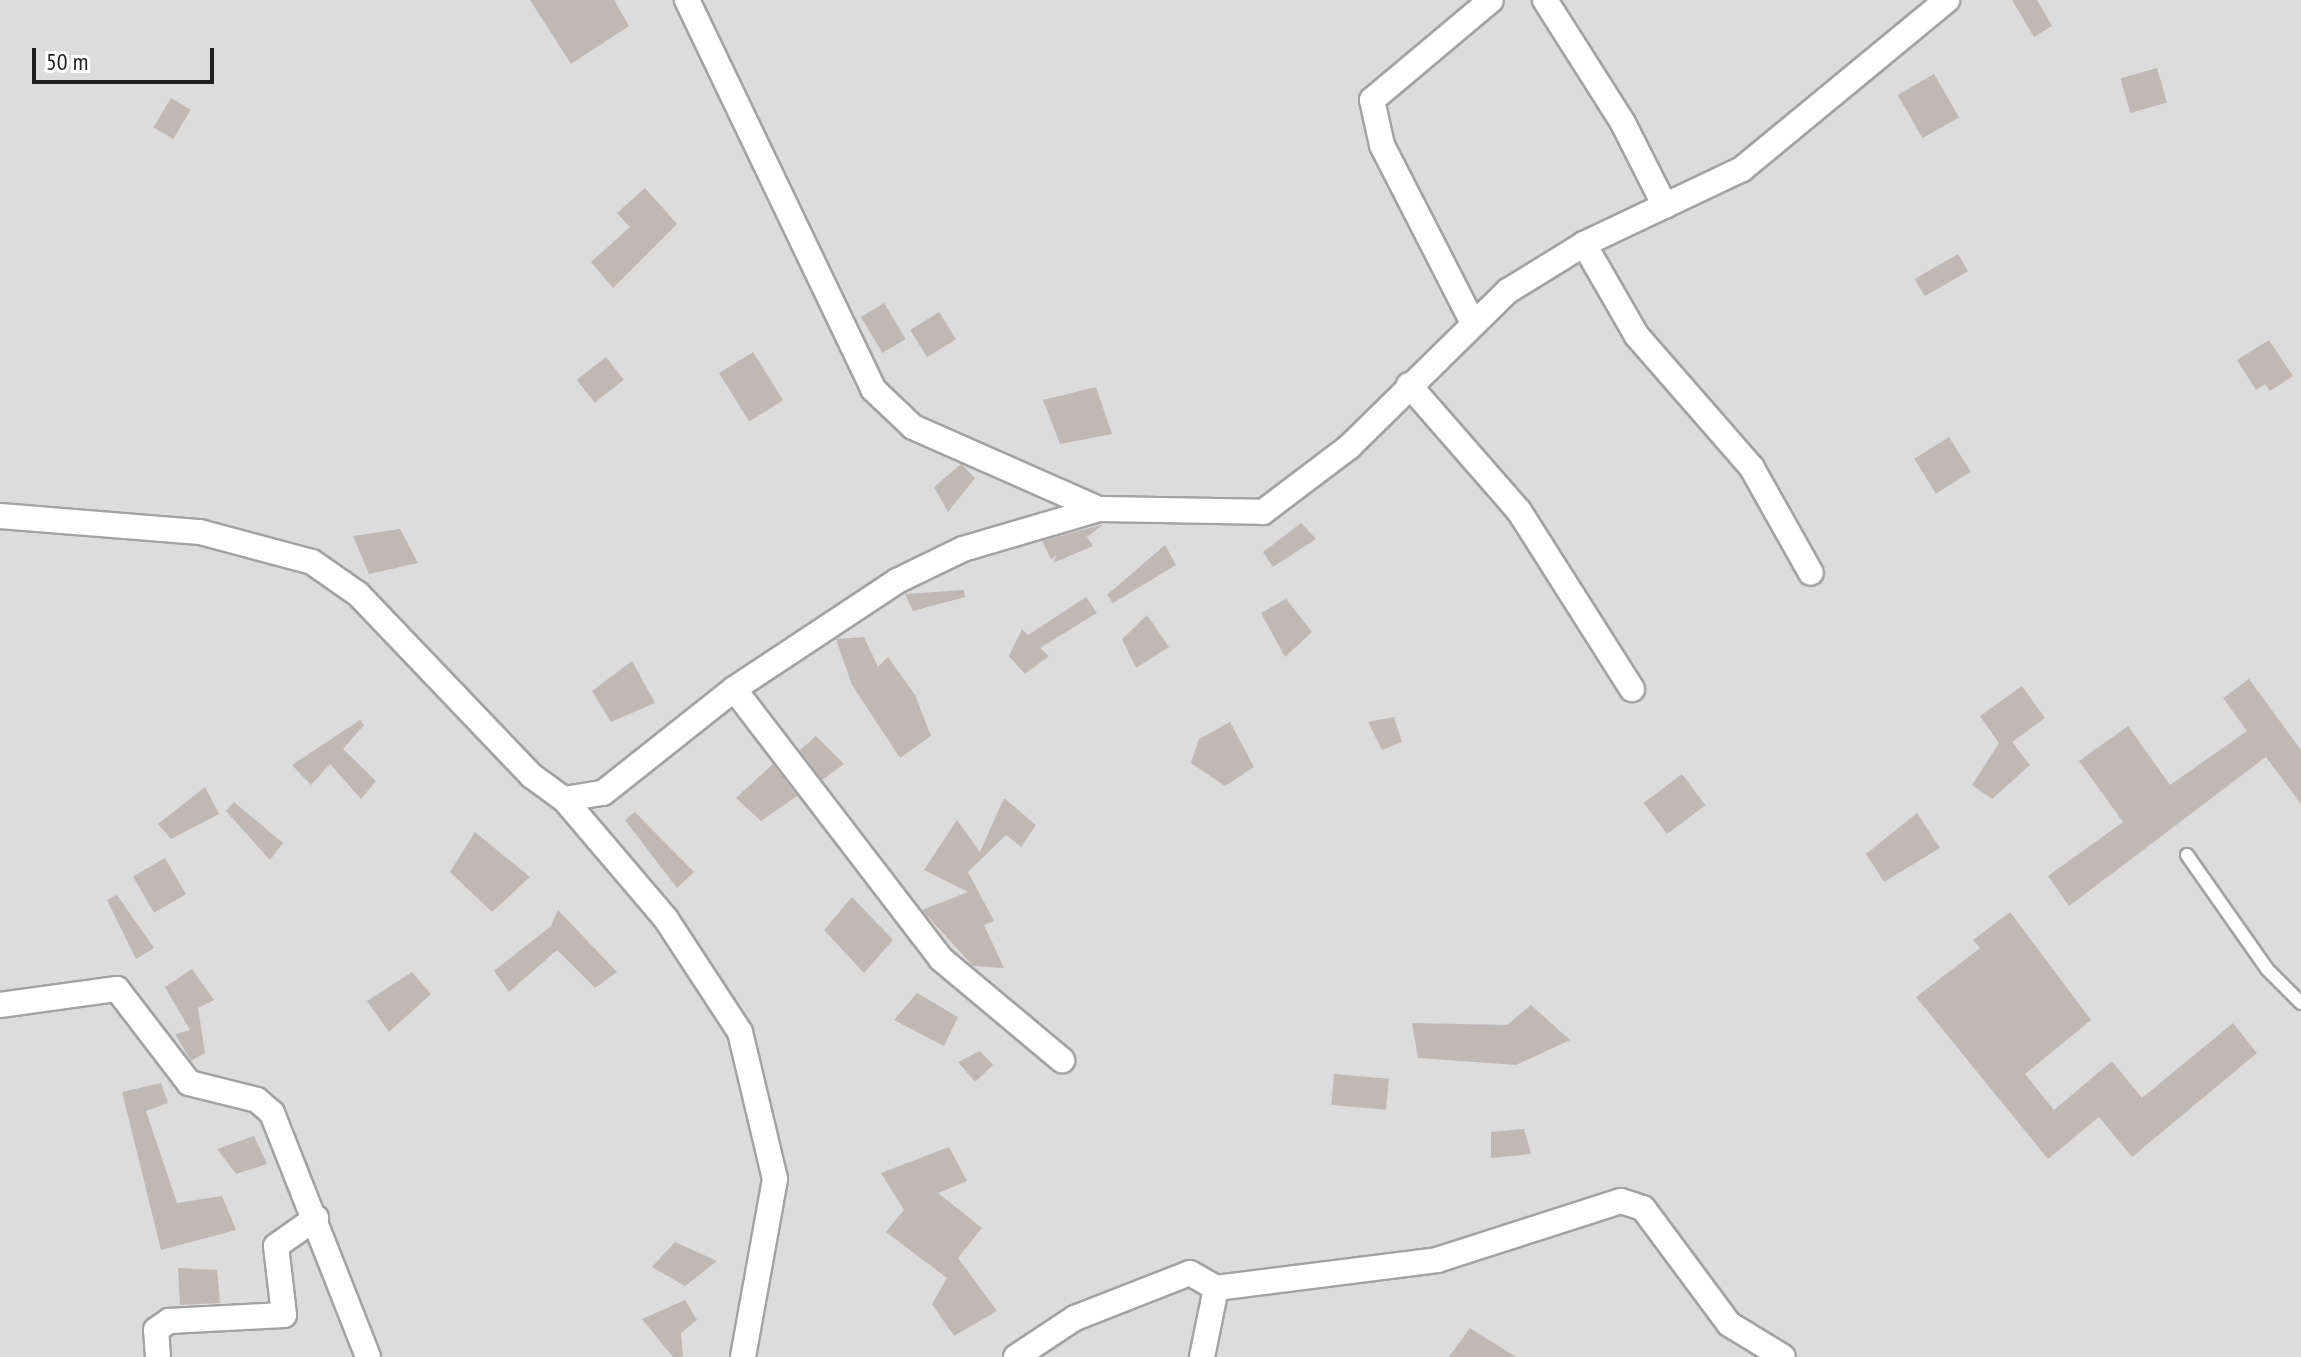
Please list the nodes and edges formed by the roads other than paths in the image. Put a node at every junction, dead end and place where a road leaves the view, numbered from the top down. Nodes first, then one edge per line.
1 (687, 0) edge
2 (1491, 0) edge
3 (1545, 0) edge
4 (1947, 0) edge
5 (1665, 206) junction
6 (1584, 244) junction
7 (1473, 323) junction
8 (1409, 385) junction
9 (1099, 509) junction
10 (0, 516) edge
11 (1811, 573) dead end
12 (734, 689) junction
13 (1632, 689) dead end
14 (564, 799) junction
15 (2187, 855) dead end
16 (2301, 1003) edge
17 (0, 1005) edge
18 (1062, 1060) dead end
19 (316, 1218) junction
20 (1216, 1288) junction
21 (1779, 1356) edge
22 (158, 1357) edge
23 (368, 1357) edge
24 (743, 1357) edge
25 (1016, 1357) edge
26 (1202, 1357) edge

1 - 9 street
2 - 7 street
3 - 5 street
4 - 5 street
5 - 6 street
6 - 7 street
6 - 11 street
7 - 8 street
8 - 9 street
8 - 13 street
9 - 12 street
10 - 14 street
12 - 14 street
12 - 18 street
14 - 24 street
15 - 16 lane
17 - 19 street
19 - 22 street
19 - 23 street
20 - 21 street
20 - 25 street
20 - 26 street

